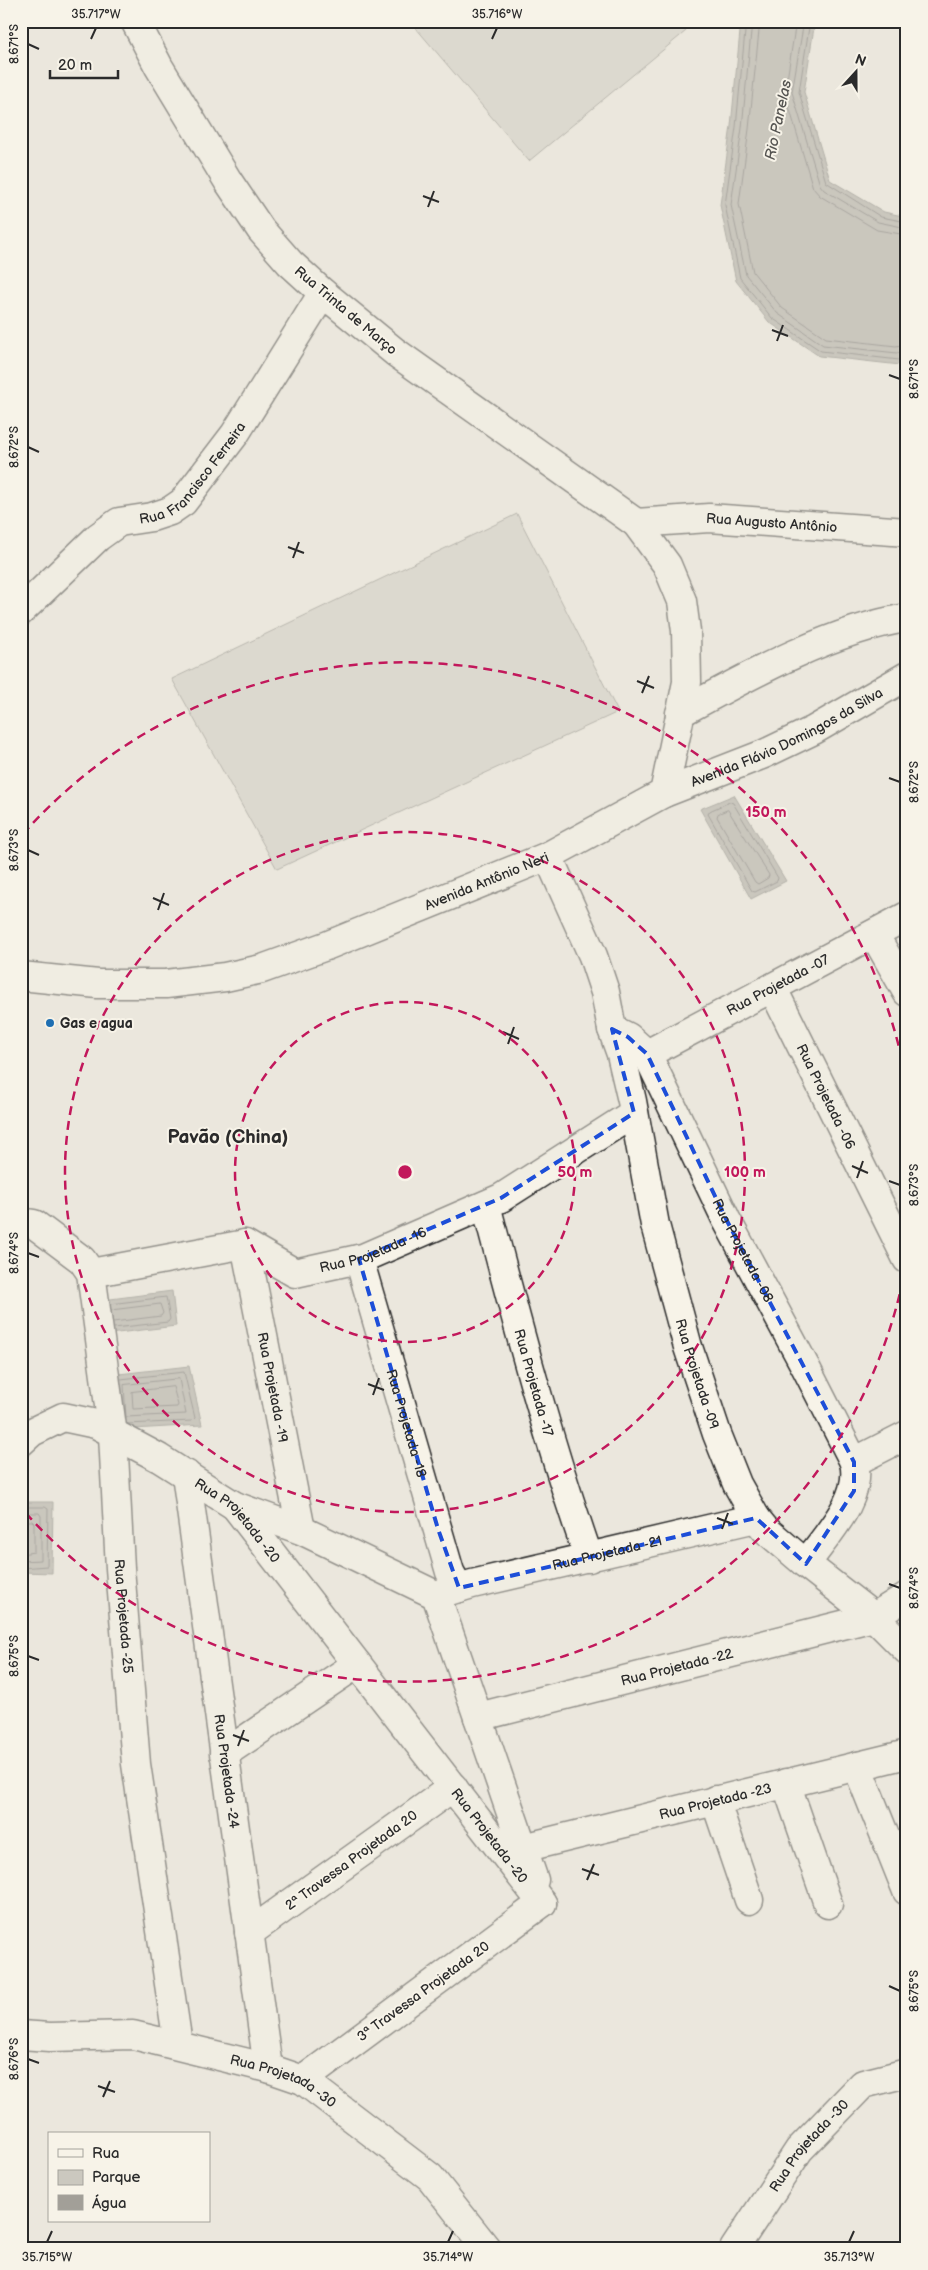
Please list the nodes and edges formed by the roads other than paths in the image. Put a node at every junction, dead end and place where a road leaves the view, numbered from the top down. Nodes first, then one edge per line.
1 (135, 21) edge
2 (323, 293) junction
3 (636, 523) junction
4 (907, 532) edge
5 (21, 611) edge
6 (907, 618) edge
7 (907, 676) edge
8 (680, 713) junction
9 (664, 793) junction
10 (548, 856) junction
11 (907, 916) edge
12 (874, 934) junction
13 (21, 976) edge
14 (773, 989) junction
15 (907, 992) edge
16 (612, 1029) junction
17 (648, 1054) junction
18 (634, 1113) junction
19 (486, 1205) junction
20 (21, 1222) edge
21 (245, 1244) junction
22 (359, 1259) junction
23 (907, 1259) edge
24 (91, 1273) junction
25 (113, 1435) junction
26 (907, 1435) edge
27 (21, 1442) edge
28 (854, 1462) junction
29 (186, 1474) junction
30 (235, 1506) junction
31 (756, 1518) junction
32 (302, 1530) junction
33 (589, 1558) junction
34 (806, 1564) junction
35 (447, 1591) junction
36 (907, 1596) edge
37 (874, 1616) junction
38 (907, 1650) edge
39 (357, 1664) junction
40 (478, 1717) junction
41 (224, 1754) junction
42 (907, 1754) edge
43 (857, 1766) junction
44 (786, 1783) junction
45 (453, 1787) junction
46 (715, 1800) junction
47 (523, 1848) junction
48 (907, 1891) edge
49 (749, 1900) dead end
50 (542, 1902) junction
51 (828, 1904) dead end
52 (249, 1933) junction
53 (21, 2035) edge
54 (178, 2044) junction
55 (268, 2068) junction
56 (907, 2073) edge
57 (303, 2080) junction
58 (487, 2249) edge
59 (734, 2249) edge

1 - 2 street, Rua Trinta de Março
2 - 3 street, Rua Trinta de Março
2 - 5 street, Rua Francisco Ferreira
3 - 4 street, Rua Augusto Antônio
3 - 8 street
6 - 8 street
7 - 9 street, Avenida Flávio Domingos da Silva
8 - 9 street
9 - 10 street, Avenida Antônio Neri
10 - 13 street, Avenida Antônio Neri
10 - 16 street
11 - 12 street, Rua Projetada -07
12 - 14 street, Rua Projetada -07
12 - 15 street
14 - 17 street, Rua Projetada -07
14 - 23 street, Rua Projetada -06
16 - 17 street, Rua Projetada -08
16 - 18 street, Rua Projetada -09
17 - 28 street, Rua Projetada -08
18 - 19 street, Rua Projetada -16
18 - 31 street, Rua Projetada -09
19 - 22 street, Rua Projetada -16
19 - 33 street, Rua Projetada -17
20 - 24 street
21 - 22 street, Rua Projetada -16
21 - 24 street
21 - 32 street, Rua Projetada -19
22 - 35 street, Rua Projetada -18
24 - 25 street, Rua Projetada -25
25 - 27 street, Rua Projetada -20
25 - 29 street, Rua Projetada -20
25 - 54 street, Rua Projetada -25
26 - 28 street
28 - 34 street
29 - 30 street, Rua Projetada -20
29 - 41 street, Rua Projetada -24
30 - 32 street
30 - 39 street, Rua Projetada -20
31 - 33 street, Rua Projetada -21
31 - 34 street, Rua Projetada -09
32 - 35 street
33 - 35 street, Rua Projetada -21
34 - 37 street, Rua Projetada -09
35 - 40 street, Rua Projetada -20
36 - 37 street, Rua Projetada -22
37 - 38 street, Rua Projetada -09
37 - 40 street, Rua Projetada -22
39 - 41 street
39 - 45 street, Rua Projetada -20
40 - 47 street, Rua Projetada -20
41 - 52 street, Rua Projetada -24
42 - 43 street, Rua Projetada -23
43 - 44 street, Rua Projetada -23
43 - 48 street
44 - 46 street, Rua Projetada -23
44 - 51 street
45 - 50 street, Rua Projetada -20
45 - 52 street, 2ª Travessa Projetada 20
46 - 47 street, Rua Projetada -23
46 - 49 street
47 - 50 street, Rua Projetada -20
50 - 57 street, 3ª Travessa Projetada 20
52 - 55 street, Rua Projetada -24
53 - 54 street, Rua Projetada -30
54 - 55 street, Rua Projetada -30
55 - 57 street, Rua Projetada -30
56 - 59 street, Rua Projetada -30
57 - 58 street, Rua Projetada -30

